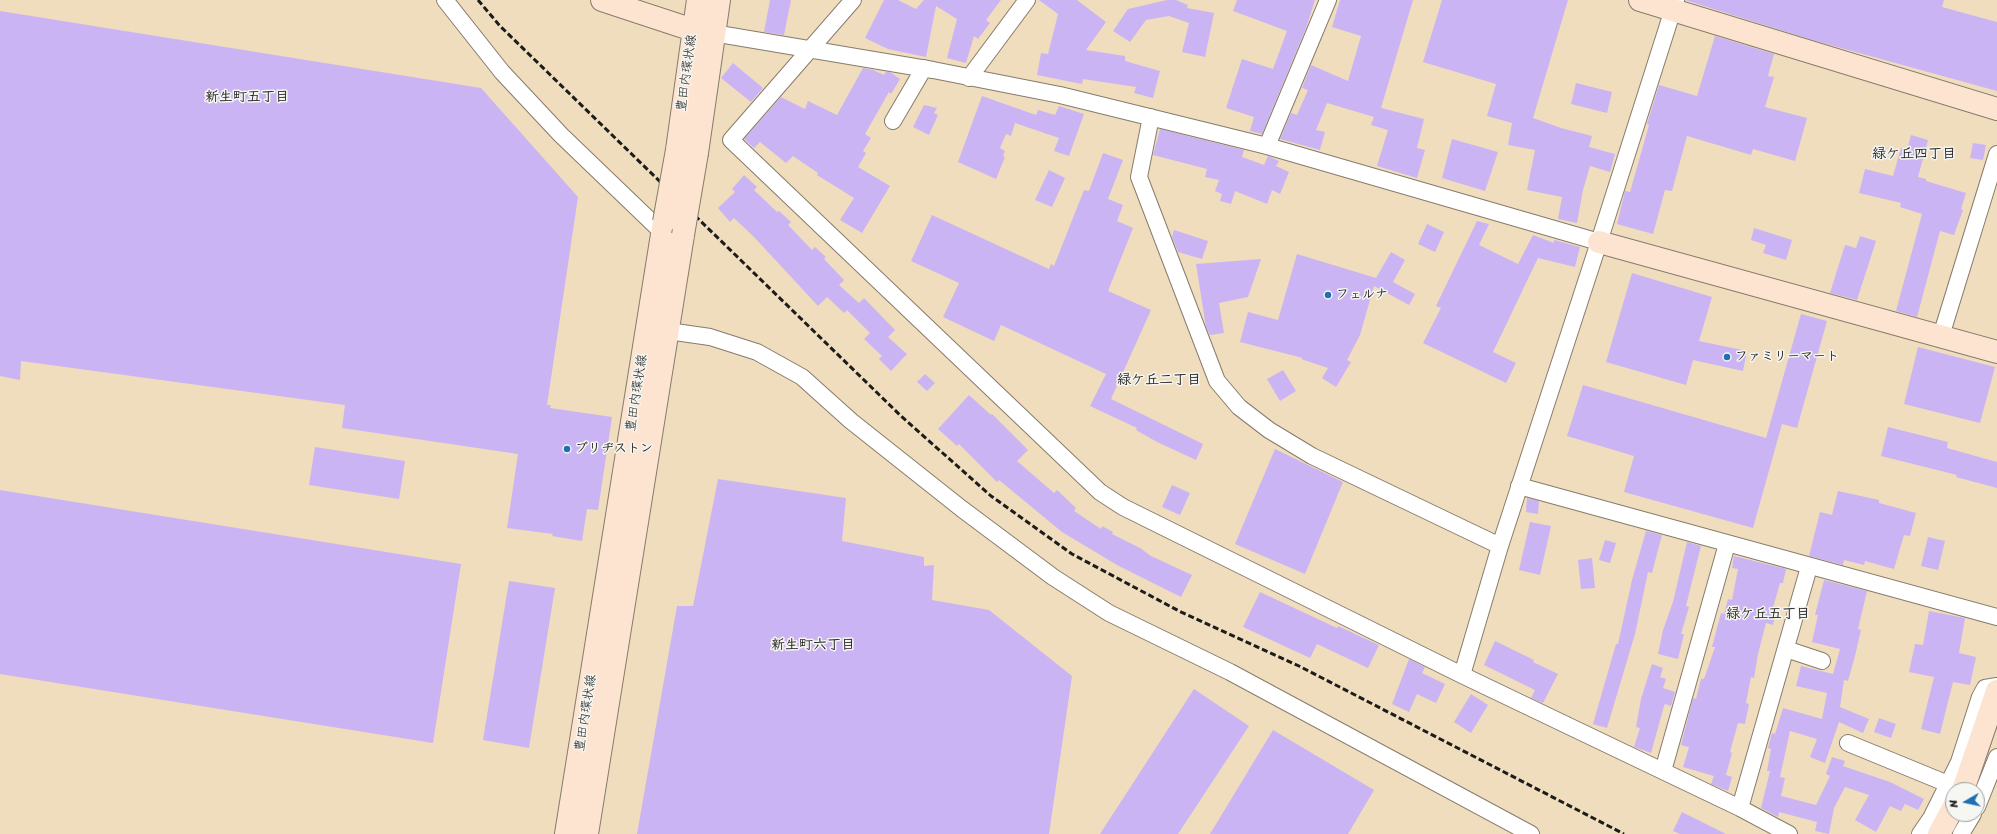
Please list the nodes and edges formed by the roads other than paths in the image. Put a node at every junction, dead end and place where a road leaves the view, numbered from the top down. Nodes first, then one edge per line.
1 (445, 0) edge
2 (602, 0) edge
3 (698, 0) edge
4 (719, 0) edge
5 (853, 0) edge
6 (1027, 0) edge
7 (1328, 0) edge
8 (1640, 0) edge
9 (1674, 5) edge
10 (703, 32) junction
11 (809, 49) junction
12 (924, 68) junction
13 (969, 78) junction
14 (1997, 110) edge
15 (1151, 117) junction
16 (893, 121) dead end
17 (1267, 146) junction
18 (1997, 154) edge
19 (670, 230) junction
20 (1599, 242) junction
21 (668, 331) junction
22 (1941, 336) junction
23 (1997, 352) edge
24 (1518, 486) junction
25 (1727, 544) junction
26 (1500, 546) junction
27 (1809, 567) junction
28 (1997, 617) edge
29 (1786, 649) junction
30 (1822, 661) dead end
31 (1462, 675) junction
32 (1997, 693) edge
33 (1848, 743) dead end
34 (1997, 757) edge
35 (1662, 770) junction
36 (1957, 782) edge
37 (1959, 782) edge
38 (1945, 783) edge
39 (1985, 786) edge
40 (1945, 801) edge
41 (1740, 808) junction
42 (1945, 822) edge
43 (1968, 822) edge
44 (566, 834) edge
45 (587, 834) edge
46 (1531, 834) edge
47 (1789, 834) edge
48 (1920, 834) edge
49 (1939, 834) edge
50 (1961, 834) edge

1 - 19 street
2 - 10 street
3 - 10 street, 豊田内環状線
4 - 10 street, 豊田内環状線
5 - 11 street
6 - 13 street
7 - 17 street
8 - 9 street
9 - 14 street
9 - 20 street
10 - 11 street
10 - 19 street, 豊田内環状線, bridge
11 - 12 street
11 - 31 street
12 - 13 street
12 - 16 street
13 - 15 street
15 - 17 street
15 - 26 street
17 - 20 street
18 - 22 street
19 - 21 street, 豊田内環状線
19 - 44 street, 豊田内環状線
20 - 22 street
20 - 24 street
21 - 45 street, 豊田内環状線
21 - 46 street
22 - 23 street
24 - 25 street
24 - 26 street
25 - 27 street
25 - 35 street
26 - 31 street
27 - 28 street
27 - 29 street
29 - 30 street
29 - 41 street
31 - 35 street
32 - 36 street
32 - 37 street
33 - 38 street
34 - 39 street
35 - 41 street
40 - 48 street
41 - 47 street
42 - 49 street
43 - 50 street

